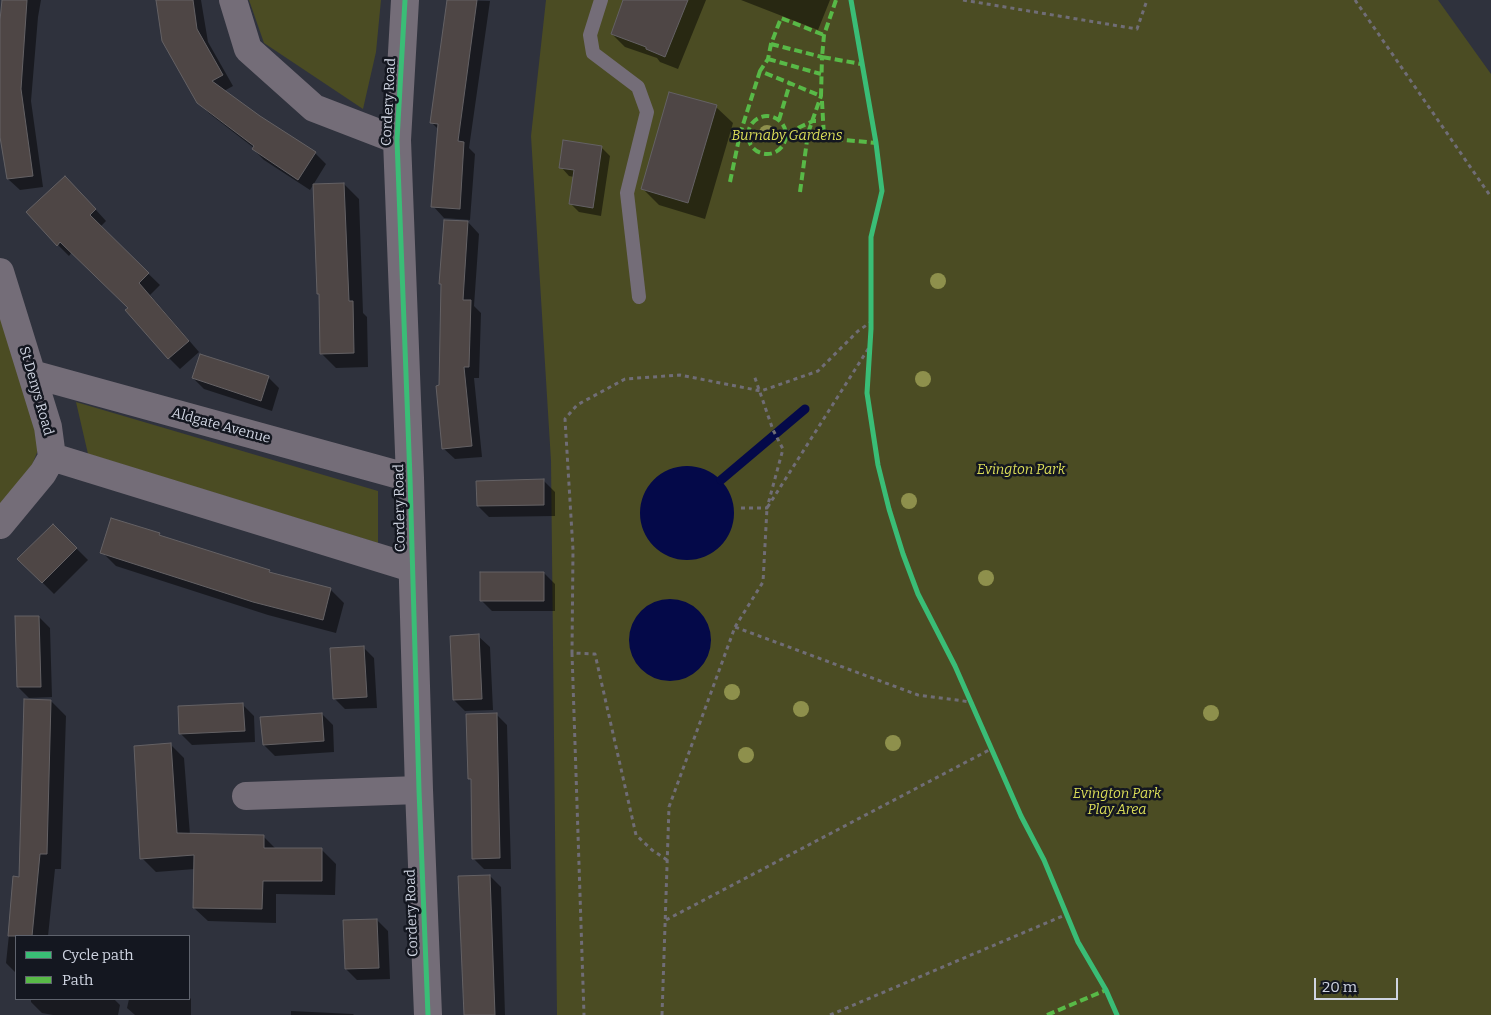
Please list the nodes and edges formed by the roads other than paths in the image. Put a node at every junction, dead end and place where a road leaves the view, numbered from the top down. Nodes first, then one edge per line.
1 (233, 0) edge
2 (405, 0) edge
3 (601, 0) edge
4 (397, 140) junction
5 (0, 272) edge
6 (639, 297) dead end
7 (32, 374) junction
8 (52, 457) junction
9 (410, 478) junction
10 (0, 525) edge
11 (412, 568) junction
12 (419, 790) junction
13 (246, 796) dead end
14 (428, 1015) edge

1 - 4 street, Cordery Road
2 - 4 street, Cordery Road
3 - 6 lane
4 - 9 street, Cordery Road
5 - 7 street, St Denys Road
7 - 8 street, St Denys Road
7 - 9 street, Aldgate Avenue
8 - 10 street
8 - 11 street
9 - 11 street, Cordery Road
11 - 12 street, Cordery Road
12 - 13 street
12 - 14 street, Cordery Road

